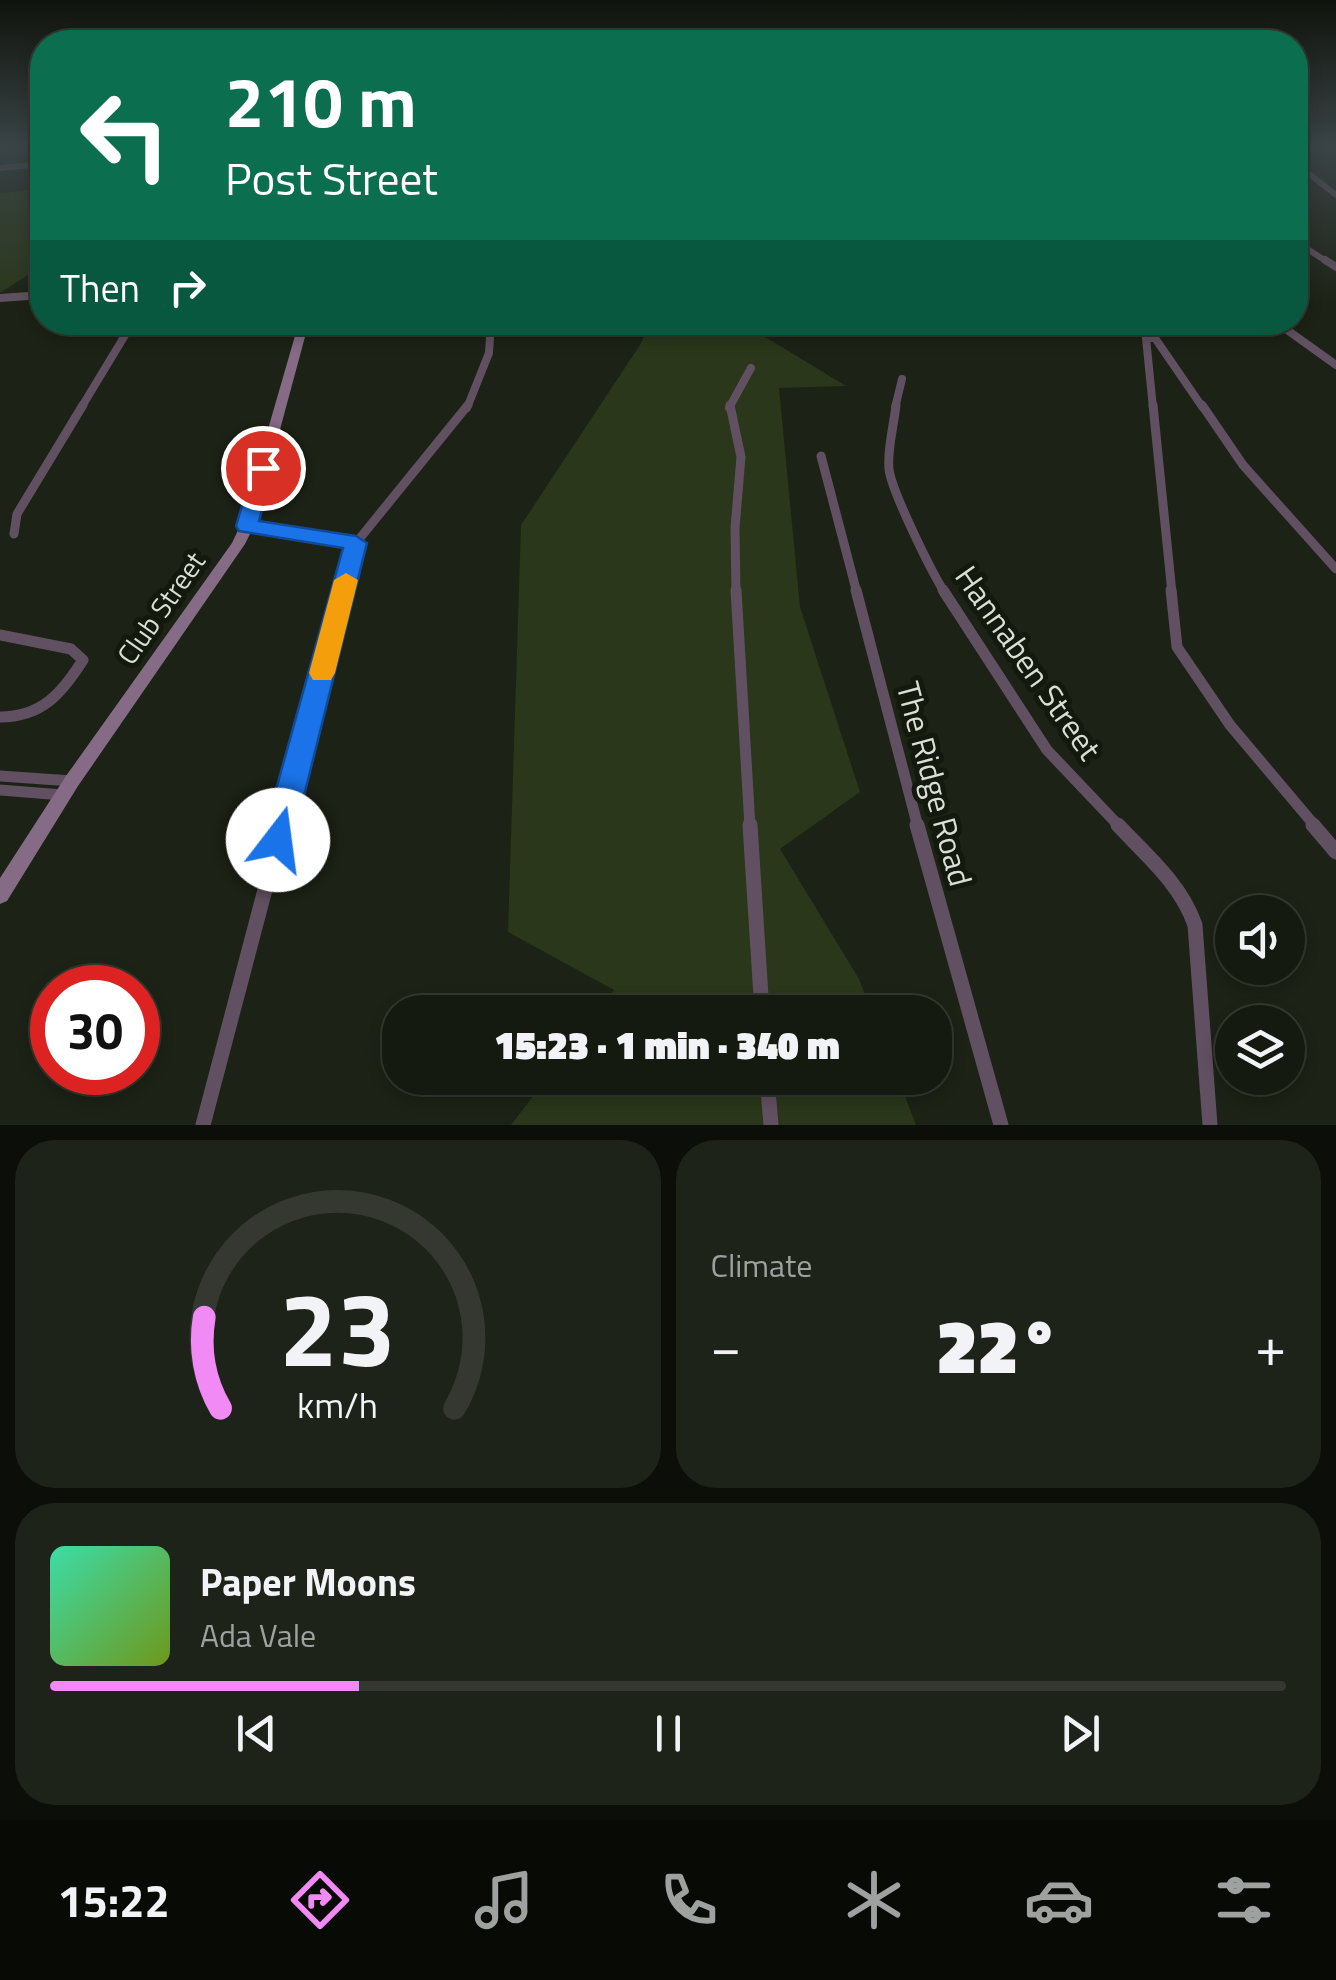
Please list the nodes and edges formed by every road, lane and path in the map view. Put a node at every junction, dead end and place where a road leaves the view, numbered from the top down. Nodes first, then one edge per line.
1 (1308, 249) edge
2 (1336, 267) edge
3 (30, 295) edge
4 (0, 298) edge
5 (125, 335) edge
6 (300, 335) edge
7 (489, 335) edge
8 (1148, 335) edge
9 (1294, 335) edge
10 (1149, 338) junction
11 (1336, 351) edge
12 (1318, 352) junction
13 (1336, 365) edge
14 (751, 368) dead end
15 (902, 379) dead end
16 (821, 456) dead end
17 (247, 526) junction
18 (14, 534) dead end
19 (356, 543) junction
20 (1336, 569) edge
21 (0, 634) edge
22 (0, 717) edge
23 (0, 776) edge
24 (68, 788) junction
25 (0, 790) edge
26 (1336, 852) edge
27 (0, 895) edge
28 (761, 995) edge
29 (768, 1095) edge
30 (203, 1125) edge
31 (771, 1125) edge
32 (1001, 1125) edge
33 (1210, 1125) edge

1 - 2 street
3 - 4 street
5 - 18 street
6 - 17 main road, Club Street
7 - 19 street
8 - 10 street
9 - 12 street
10 - 20 street
10 - 26 street
11 - 12 street
12 - 13 street
14 - 28 street
15 - 33 street, Hannaben Street
16 - 32 street, The Ridge Road
17 - 19 street
17 - 24 main road, Club Street
19 - 30 street
21 - 22 street
23 - 24 street
24 - 25 street
24 - 27 main road, Club Street
29 - 31 street

